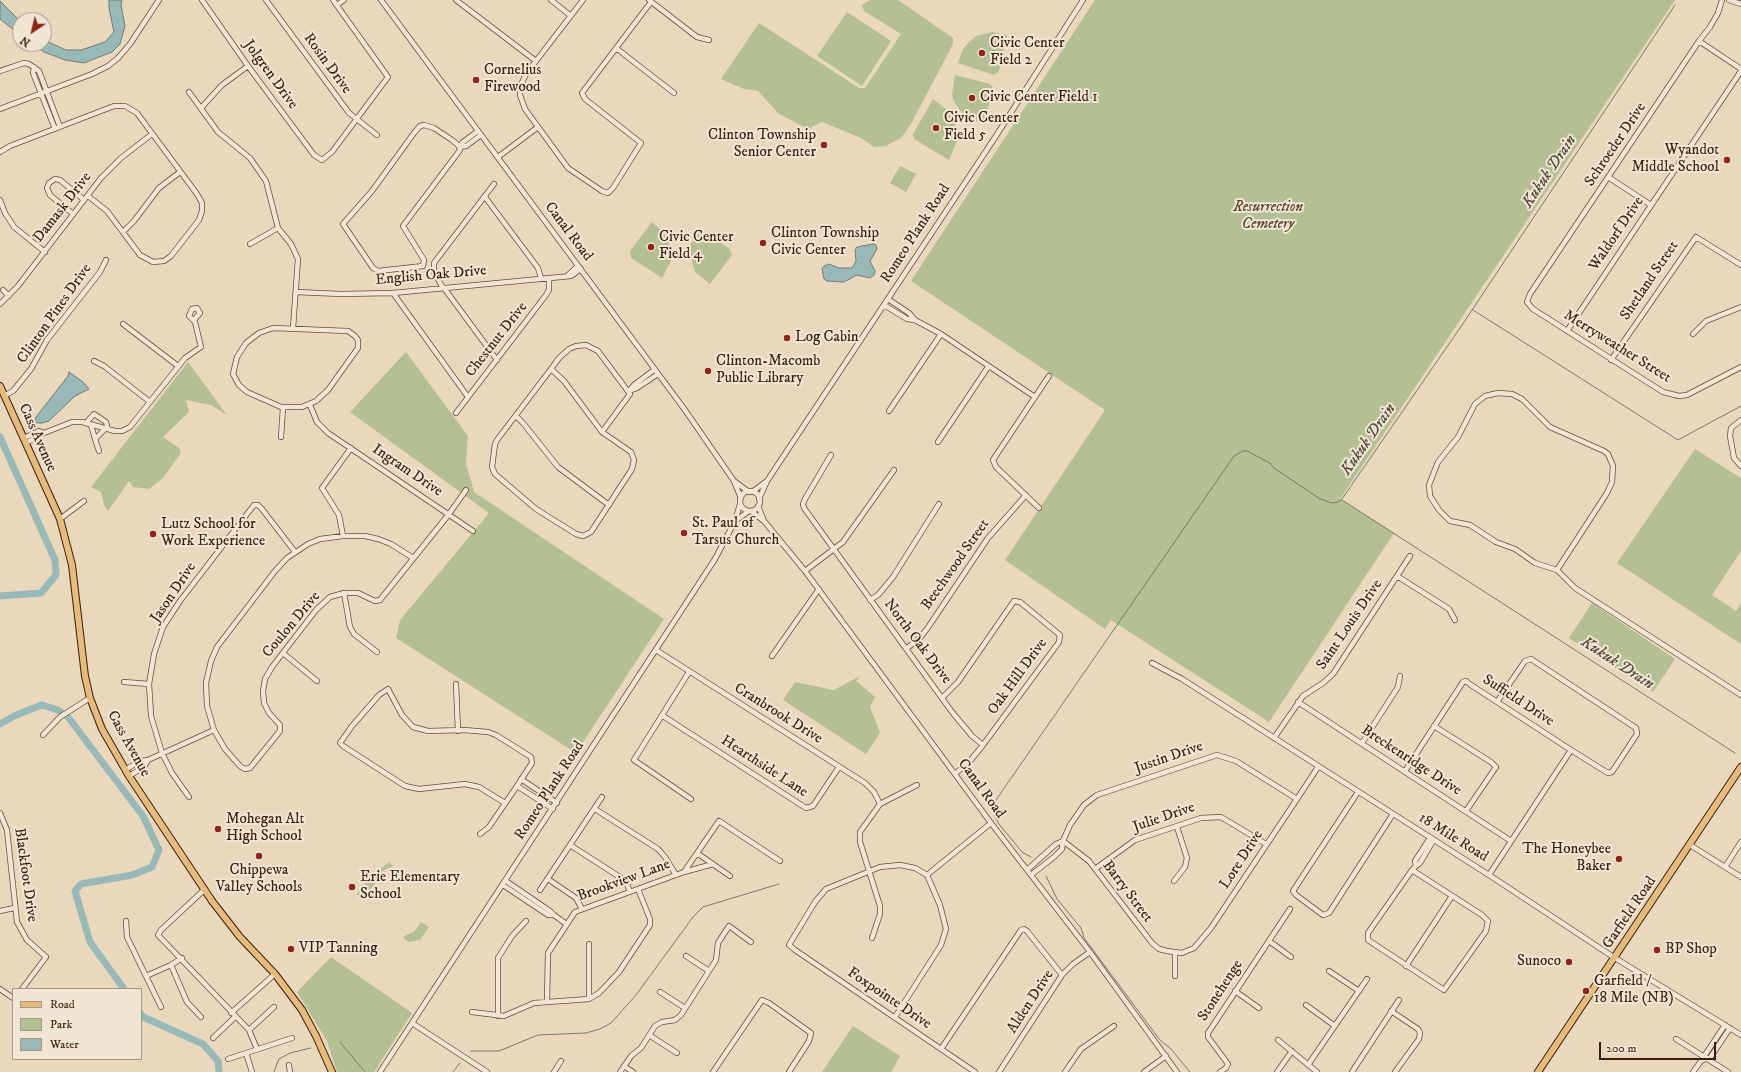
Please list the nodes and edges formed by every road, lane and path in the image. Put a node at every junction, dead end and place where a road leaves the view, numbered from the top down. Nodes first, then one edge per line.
1 (159, 0) edge
2 (202, 0) edge
3 (266, 0) edge
4 (333, 0) edge
5 (344, 0) edge
6 (381, 0) edge
7 (456, 0) edge
8 (551, 0) edge
9 (583, 0) edge
10 (1083, 0) edge
11 (1722, 0) edge
12 (1729, 0) edge
13 (650, 1) edge
14 (1741, 4) edge
15 (337, 5) junction
16 (571, 16) junction
17 (709, 40) dead end
18 (1699, 41) junction
19 (616, 48) junction
20 (536, 61) junction
21 (248, 66) junction
22 (34, 68) junction
23 (1741, 70) edge
24 (0, 71) edge
25 (46, 92) junction
26 (189, 92) dead end
27 (674, 93) dead end
28 (41, 94) junction
29 (201, 108) junction
30 (0, 109) edge
31 (357, 120) junction
32 (538, 127) junction
33 (57, 128) junction
34 (478, 131) junction
35 (152, 134) junction
36 (377, 135) dead end
37 (482, 136) junction
38 (460, 147) junction
39 (0, 152) edge
40 (498, 157) junction
41 (180, 172) junction
42 (1608, 177) junction
43 (494, 184) dead end
44 (88, 196) junction
45 (485, 197) junction
46 (0, 200) edge
47 (84, 200) junction
48 (1651, 206) junction
49 (73, 214) junction
50 (278, 228) junction
51 (123, 232) junction
52 (250, 244) dead end
53 (44, 252) junction
54 (106, 260) dead end
55 (1741, 265) edge
56 (579, 267) junction
57 (541, 278) junction
58 (549, 278) junction
59 (444, 288) junction
60 (3, 290) dead end
61 (296, 292) junction
62 (393, 293) junction
63 (9, 296) junction
64 (888, 299) junction
65 (1527, 302) joint
66 (0, 304) edge
67 (884, 305) junction
68 (1741, 307) edge
69 (194, 320) dead end
70 (915, 320) junction
71 (123, 324) dead end
72 (293, 328) junction
73 (1567, 331) junction
74 (941, 334) junction
75 (1693, 334) dead end
76 (497, 360) junction
77 (1611, 360) junction
78 (94, 361) dead end
79 (178, 366) junction
80 (988, 367) junction
81 (1741, 367) edge
82 (552, 369) junction
83 (654, 370) junction
84 (658, 374) junction
85 (1049, 376) dead end
86 (0, 386) edge
87 (629, 391) junction
88 (4, 396) junction
89 (468, 396) junction
90 (1035, 397) junction
91 (150, 402) junction
92 (310, 405) junction
93 (284, 408) junction
94 (889, 411) dead end
95 (456, 413) dead end
96 (516, 416) junction
97 (1741, 420) edge
98 (89, 424) junction
99 (107, 429) junction
100 (602, 432) junction
101 (281, 437) dead end
102 (95, 439) junction
103 (25, 441) junction
104 (938, 442) dead end
105 (351, 448) junction
106 (99, 451) dead end
107 (831, 455) dead end
108 (1741, 466) edge
109 (894, 470) dead end
110 (734, 481) junction
111 (767, 481) junction
112 (466, 490) dead end
113 (750, 492) junction
114 (1026, 496) junction
115 (741, 498) junction
116 (759, 499) junction
117 (84, 501) dead end
118 (740, 504) junction
119 (938, 504) dead end
120 (609, 505) junction
121 (758, 506) junction
122 (1039, 508) dead end
123 (750, 511) junction
124 (449, 514) junction
125 (60, 519) junction
126 (735, 521) junction
127 (764, 521) junction
128 (473, 531) dead end
129 (343, 536) junction
130 (834, 550) junction
131 (294, 552) junction
132 (1410, 556) dead end
133 (413, 558) junction
134 (1557, 570) junction
135 (805, 571) junction
136 (1398, 576) junction
137 (819, 589) junction
138 (344, 593) junction
139 (870, 600) junction
140 (1455, 620) dead end
141 (907, 648) junction
142 (656, 650) junction
143 (377, 652) dead end
144 (283, 653) junction
145 (772, 656) dead end
146 (1152, 663) dead end
147 (690, 672) junction
148 (1400, 676) dead end
149 (317, 681) dead end
150 (124, 682) dead end
151 (149, 684) junction
152 (456, 684) dead end
153 (1741, 695) edge
154 (943, 697) junction
155 (90, 698) junction
156 (1298, 702) junction
157 (1497, 702) junction
158 (662, 716) junction
159 (1434, 726) junction
160 (214, 730) junction
161 (458, 731) junction
162 (43, 735) dead end
163 (1274, 738) junction
164 (1362, 743) junction
165 (983, 745) junction
166 (1571, 750) junction
167 (162, 752) junction
168 (839, 767) junction
169 (1318, 767) junction
170 (1741, 767) edge
171 (1405, 771) junction
172 (127, 773) junction
173 (955, 774) junction
174 (521, 779) junction
175 (917, 785) dead end
176 (517, 786) junction
177 (1358, 792) junction
178 (189, 797) dead end
179 (602, 797) dead end
180 (690, 799) dead end
181 (1297, 799) junction
182 (505, 803) junction
183 (557, 803) junction
184 (880, 804) junction
185 (595, 808) junction
186 (553, 809) junction
187 (1466, 811) junction
188 (0, 813) edge
189 (1393, 814) junction
190 (990, 823) junction
191 (1177, 827) junction
192 (480, 834) dead end
193 (1432, 840) junction
194 (1063, 841) junction
195 (1511, 841) junction
196 (1741, 842) edge
197 (1266, 844) junction
198 (570, 845) junction
199 (1690, 845) junction
200 (697, 853) junction
201 (780, 861) dead end
202 (1037, 862) junction
203 (713, 864) junction
204 (1041, 867) junction
205 (1725, 867) junction
206 (1414, 868) junction
207 (1095, 869) junction
208 (870, 870) junction
209 (1027, 870) junction
210 (684, 872) junction
211 (676, 875) junction
212 (928, 875) junction
213 (1031, 875) junction
214 (1489, 875) junction
215 (730, 876) dead end
216 (1741, 877) edge
217 (548, 879) junction
218 (1174, 881) dead end
219 (504, 883) junction
220 (638, 889) junction
221 (204, 890) junction
222 (540, 890) dead end
223 (630, 892) junction
224 (1452, 896) junction
225 (14, 908) junction
226 (582, 909) junction
227 (1290, 909) dead end
228 (0, 911) edge
229 (126, 921) dead end
230 (526, 921) dead end
231 (566, 923) junction
232 (872, 938) dead end
233 (1268, 941) junction
234 (752, 942) dead end
235 (589, 944) dead end
236 (1090, 952) junction
237 (1175, 954) junction
238 (686, 956) dead end
239 (1291, 957) dead end
240 (182, 958) junction
241 (1615, 958) junction
242 (171, 965) junction
243 (1406, 966) junction
244 (709, 971) junction
245 (1329, 971) dead end
246 (275, 974) junction
247 (1062, 975) junction
248 (146, 976) junction
249 (1174, 976) dead end
250 (1367, 979) dead end
251 (23, 988) edge
252 (0, 989) edge
253 (1359, 991) junction
254 (660, 992) dead end
255 (1235, 992) junction
256 (12, 997) edge
257 (589, 999) junction
258 (1399, 1000) dead end
259 (546, 1001) junction
260 (1306, 1006) dead end
261 (161, 1007) dead end
262 (274, 1007) dead end
263 (685, 1008) junction
264 (1259, 1008) dead end
265 (231, 1012) junction
266 (472, 1012) dead end
267 (1391, 1012) junction
268 (498, 1016) junction
269 (201, 1017) dead end
270 (895, 1017) junction
271 (235, 1018) junction
272 (412, 1023) junction
273 (1725, 1025) junction
274 (1114, 1026) dead end
275 (1335, 1026) junction
276 (1730, 1028) junction
277 (249, 1030) junction
278 (650, 1035) junction
279 (1741, 1035) edge
280 (213, 1038) dead end
281 (292, 1038) dead end
282 (1676, 1039) dead end
283 (1278, 1040) dead end
284 (257, 1049) junction
285 (941, 1049) junction
286 (1292, 1051) junction
287 (246, 1053) junction
288 (676, 1053) dead end
289 (1166, 1056) junction
290 (228, 1059) dead end
291 (1706, 1059) junction
292 (561, 1061) dead end
293 (289, 1065) dead end
294 (1308, 1065) junction
295 (624, 1066) junction
296 (331, 1071) edge
297 (252, 1072) edge
298 (290, 1072) edge
299 (380, 1072) edge
300 (487, 1072) edge
301 (554, 1072) edge
302 (620, 1072) edge
303 (633, 1072) edge
304 (713, 1072) edge
305 (789, 1072) edge
306 (975, 1072) edge
307 (999, 1072) edge
308 (1065, 1072) edge
309 (1144, 1072) edge
310 (1177, 1072) edge
311 (1220, 1072) edge
312 (1277, 1072) edge
313 (1317, 1072) edge
314 (1352, 1072) edge
315 (1396, 1072) edge
316 (1538, 1072) edge
317 (1693, 1072) edge
318 (1728, 1072) edge

1 - 25 street
2 - 21 street, Jolgren Drive
3 - 31 street, Rosin Drive
4 - 15 street
5 - 15 street
6 - 34 street, Canal Road
7 - 20 street
8 - 16 street
9 - 16 street
10 - 64 street, Romeo Plank Road
11 - 18 street, Schroeder Drive
12 - 14 street
13 - 17 street
13 - 19 street
15 - 31 street
16 - 20 street
18 - 23 street
18 - 42 street, Schroeder Drive
19 - 27 street
19 - 32 street
20 - 32 street
21 - 29 street
21 - 31 street, Jolgren Drive
22 - 24 street
22 - 25 street
22 - 28 street
23 - 48 street, Waldorf Drive
25 - 28 street
25 - 33 street
26 - 29 street
28 - 30 street
28 - 33 street
29 - 50 street
31 - 36 street, Rosin Drive
32 - 40 street
33 - 35 street
33 - 39 street
34 - 37 street, Canal Road
34 - 38 street
35 - 41 street
35 - 44 street, Damask Drive
37 - 38 street
37 - 40 street, Canal Road
38 - 38 street
40 - 56 street, Canal Road
41 - 51 street
41 - 51 street
42 - 48 street
42 - 65 street, Schroeder Drive
43 - 45 street
44 - 47 street, Damask Drive
44 - 51 street
45 - 57 street
45 - 59 street
46 - 53 street
47 - 49 street, Damask Drive
47 - 49 street
48 - 73 street, Waldorf Drive
49 - 53 street, Damask Drive
50 - 52 street
50 - 61 street
53 - 63 street, Damask Drive
54 - 88 street, Clinton Pines Drive
55 - 77 street, Shetland Street
56 - 58 street, English Oak Drive
56 - 83 street, Canal Road
57 - 58 street, English Oak Drive
57 - 59 street, English Oak Drive
58 - 76 street, Chestnut Drive
59 - 62 street, English Oak Drive
59 - 76 street
60 - 63 street
61 - 62 street, English Oak Drive
61 - 72 street
62 - 89 street
63 - 66 street, Damask Drive
64 - 67 street, Romeo Plank Road
64 - 70 street
65 - 73 street, Merryweather Street
67 - 70 street
67 - 111 street, Romeo Plank Road
68 - 75 street
69 - 79 street
70 - 74 street
71 - 79 street
72 - 92 street
72 - 93 street
73 - 77 street, Merryweather Street
74 - 80 street
74 - 94 street
76 - 89 street, Chestnut Drive
77 - 81 street, Merryweather Street
78 - 91 street
79 - 91 street
80 - 90 street
80 - 104 street
82 - 87 street
82 - 96 street
82 - 100 street
83 - 84 street, Canal Road
83 - 87 street
84 - 87 street
84 - 110 street, Canal Road
85 - 90 street
86 - 88 main road, Cass Avenue
87 - 100 street
88 - 103 main road, Cass Avenue
89 - 95 street, Chestnut Drive
90 - 114 street
91 - 99 street
92 - 93 street
92 - 105 street, Ingram Drive
93 - 101 street
96 - 120 street
96 - 120 street
97 - 108 street
98 - 99 street
98 - 99 street
98 - 102 street
98 - 103 street
99 - 102 street
100 - 120 street
102 - 106 street
103 - 125 main road, Cass Avenue
105 - 124 street, Ingram Drive
105 - 129 street
107 - 130 street, North Oak Drive
109 - 130 street
110 - 113 street, Canal Road
110 - 115 street, Canal Road
111 - 113 street, Romeo Plank Road
111 - 116 street, Romeo Plank Road
112 - 124 street, Coulon Drive
113 - 115 street
113 - 116 street
114 - 122 street
114 - 141 street, Beechwood Street
115 - 118 street
116 - 121 street
117 - 125 street
118 - 123 street
118 - 126 street, Romeo Plank Road
119 - 139 street
121 - 123 street
121 - 127 street, Canal Road
123 - 126 street, Romeo Plank Road
123 - 127 street, Canal Road
124 - 128 street, Ingram Drive
124 - 133 street, Coulon Drive
125 - 155 main road, Cass Avenue
126 - 142 street, Romeo Plank Road
127 - 135 street, Canal Road
129 - 131 street
129 - 133 street
130 - 135 street
130 - 139 street, North Oak Drive
131 - 151 street, Jason Drive
131 - 160 street
132 - 136 street, Saint Louis Drive
133 - 138 street, Coulon Drive
134 - 134 street
134 - 153 street
135 - 137 street, Canal Road
136 - 140 street
136 - 156 street, Saint Louis Drive
137 - 145 street
137 - 173 street, Canal Road
138 - 143 street
138 - 144 street, Coulon Drive
139 - 141 street, North Oak Drive
141 - 154 street, North Oak Drive
142 - 147 street, Cranbrook Drive
142 - 183 street, Romeo Plank Road
144 - 149 street
144 - 160 street, Coulon Drive
146 - 163 street, 18 Mile Road
147 - 158 street
147 - 168 street, Cranbrook Drive
148 - 164 street
150 - 151 street
151 - 167 street, Jason Drive
152 - 161 street
154 - 165 street, North Oak Drive
154 - 165 street, Oak Hill Drive
155 - 162 street
155 - 172 main road, Cass Avenue
156 - 163 street, Saint Louis Drive
156 - 164 street, Breckenridge Drive
157 - 159 street, Suffield Drive
157 - 166 street, Suffield Drive
157 - 166 street, Suffield Drive
158 - 168 street, Hearthside Lane
158 - 180 street
159 - 171 street, Suffield Drive
159 - 187 street
160 - 167 street
161 - 174 street
161 - 182 street
163 - 169 street, 18 Mile Road
164 - 171 street, Breckenridge Drive
165 - 173 street, Oak Hill Drive
166 - 195 street
167 - 172 street
167 - 178 street, Jason Drive
168 - 184 street, Cranbrook Drive
169 - 177 street, 18 Mile Road
169 - 181 street, Lore Drive
170 - 199 main road, Garfield Road
171 - 187 street, Breckenridge Drive
172 - 221 main road, Cass Avenue
173 - 190 street, Canal Road
174 - 176 street
174 - 183 street
175 - 184 street
176 - 182 street
176 - 186 street
177 - 189 street, 18 Mile Road
177 - 189 street
179 - 185 street
181 - 194 street, Justin Drive
181 - 197 street, Lore Drive
182 - 192 street
183 - 186 street, Romeo Plank Road
184 - 208 street
185 - 198 street
185 - 211 street
186 - 219 street, Romeo Plank Road
187 - 195 street, Breckenridge Drive
188 - 225 street, Blackfoot Drive
189 - 193 street, 18 Mile Road
190 - 209 street, Canal Road
190 - 212 street
191 - 197 street, Julie Drive
191 - 207 street, Julie Drive
191 - 218 street
193 - 206 street
193 - 214 street, 18 Mile Road
194 - 202 street, Justin Drive
194 - 204 street, Justin Drive
194 - 207 street, Barry Street
195 - 214 street
196 - 205 street
197 - 237 street, Lore Drive
198 - 217 street
198 - 223 street
199 - 205 street
199 - 241 main road, Garfield Road
200 - 201 street, Brookview Lane
200 - 203 street
200 - 210 street, Brookview Lane
202 - 204 street
202 - 209 street, Justin Drive
203 - 210 street, Brookview Lane
203 - 215 street
204 - 213 street, Justin Drive
205 - 216 street
206 - 224 street
206 - 243 street
207 - 237 street, Barry Street
208 - 212 street
208 - 232 street
208 - 270 street, Foxpointe Drive
209 - 213 street, Canal Road
210 - 211 street, Brookview Lane
211 - 220 street, Brookview Lane
212 - 270 street
213 - 236 street, Canal Road
214 - 241 street, 18 Mile Road
217 - 222 street
217 - 226 street
219 - 231 street
219 - 272 street, Romeo Plank Road
220 - 223 street, Brookview Lane
220 - 257 street
221 - 240 street
221 - 246 main road, Cass Avenue
223 - 226 street, Brookview Lane
224 - 243 street
224 - 243 street
225 - 228 street
225 - 251 street, Blackfoot Drive
226 - 231 street, Brookview Lane
227 - 233 street, Stonehenge
229 - 248 street
230 - 268 street
231 - 259 street, Brookview Lane
233 - 239 street
233 - 255 street, Stonehenge
234 - 244 street
235 - 257 street
236 - 247 street, Alden Drive
236 - 289 street, Canal Road
237 - 249 street
238 - 244 street
240 - 242 street
240 - 265 street
241 - 273 street, 18 Mile Road
241 - 316 main road, Garfield Road
242 - 248 street
242 - 269 street
244 - 263 street
245 - 253 street
246 - 265 street
246 - 296 main road, Cass Avenue
247 - 285 street
247 - 307 street, Alden Drive
248 - 261 street
250 - 253 street
252 - 256 street
253 - 275 street
254 - 263 street
255 - 264 street
255 - 311 street, Stonehenge
257 - 259 street
258 - 267 street
259 - 268 street
260 - 275 street
262 - 277 street
263 - 278 street
265 - 271 street
266 - 268 street
267 - 314 street
267 - 315 street
270 - 285 street, Foxpointe Drive
271 - 277 street
271 - 280 street
272 - 299 street, Romeo Plank Road
272 - 300 street
273 - 276 street, 18 Mile Road
273 - 291 street
274 - 308 street
275 - 294 street
276 - 279 street, 18 Mile Road
276 - 291 street
277 - 284 street
278 - 288 street
278 - 295 street
281 - 284 street
282 - 291 street
283 - 286 street
284 - 287 street
285 - 306 street, Foxpointe Drive
286 - 294 street
286 - 312 street
287 - 290 street
287 - 297 street
289 - 309 street
289 - 310 street, Canal Road
291 - 317 street
291 - 318 street
292 - 301 street
293 - 298 street
294 - 313 street
295 - 302 street
295 - 303 street
304 - 305 street

